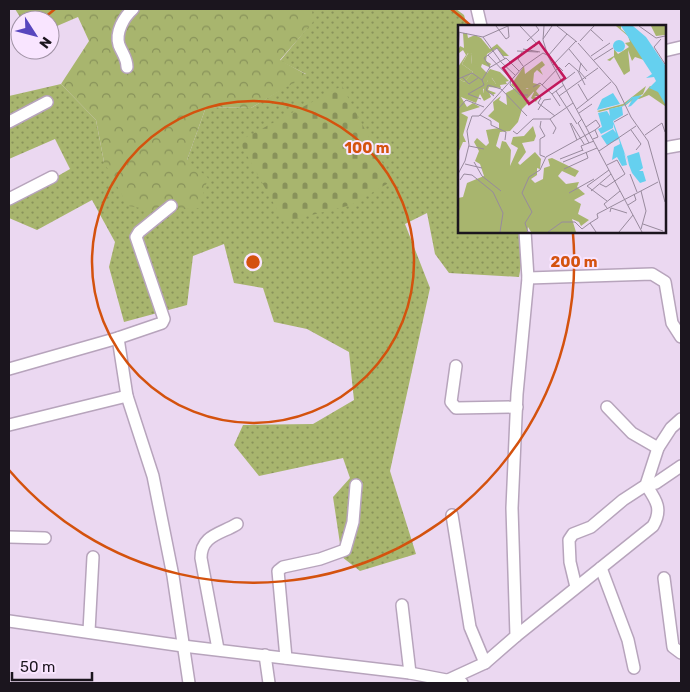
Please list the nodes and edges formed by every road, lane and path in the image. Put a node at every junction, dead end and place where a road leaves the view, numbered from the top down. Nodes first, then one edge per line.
1 (133, 9) edge
2 (476, 9) edge
3 (481, 25) edge
4 (681, 47) edge
5 (665, 51) edge
6 (127, 67) dead end
7 (47, 102) dead end
8 (9, 122) edge
9 (681, 145) edge
10 (665, 148) edge
11 (52, 177) dead end
12 (9, 199) edge
13 (171, 206) dead end
14 (525, 232) edge
15 (528, 278) junction
16 (681, 337) edge
17 (118, 338) junction
18 (456, 366) dead end
19 (9, 369) edge
20 (127, 396) junction
21 (516, 407) junction
22 (608, 407) dead end
23 (681, 419) edge
24 (9, 425) edge
25 (658, 448) junction
26 (681, 466) edge
27 (356, 485) dead end
28 (646, 485) junction
29 (452, 515) dead end
30 (238, 524) dead end
31 (9, 537) edge
32 (44, 538) dead end
33 (93, 557) dead end
34 (602, 568) junction
35 (664, 578) dead end
36 (576, 587) junction
37 (402, 605) dead end
38 (9, 621) edge
39 (89, 631) junction
40 (516, 636) junction
41 (183, 646) junction
42 (218, 649) junction
43 (681, 653) edge
44 (265, 655) junction
45 (286, 658) junction
46 (485, 663) junction
47 (634, 668) dead end
48 (410, 673) junction
49 (425, 679) edge
50 (448, 680) junction
51 (189, 683) edge
52 (269, 683) edge
53 (462, 683) edge

1 - 6 street
2 - 3 street
4 - 5 street
7 - 8 street
9 - 10 street
11 - 12 street
13 - 17 street
14 - 15 street
15 - 16 street
15 - 21 street
17 - 19 street
17 - 20 street
18 - 21 street
20 - 24 street
20 - 41 street
21 - 40 street
22 - 25 street
23 - 25 street
25 - 28 street
26 - 28 street
27 - 45 street
28 - 34 street
28 - 36 street
29 - 46 street
30 - 42 street
31 - 32 street
33 - 39 street
34 - 36 street
34 - 47 street
35 - 43 street
36 - 40 street
37 - 48 street
38 - 39 street
39 - 41 street
40 - 46 street
41 - 42 street
41 - 51 street
42 - 44 street
44 - 45 street
44 - 52 street
45 - 48 street
46 - 50 street
48 - 49 street
49 - 50 street
50 - 53 street

